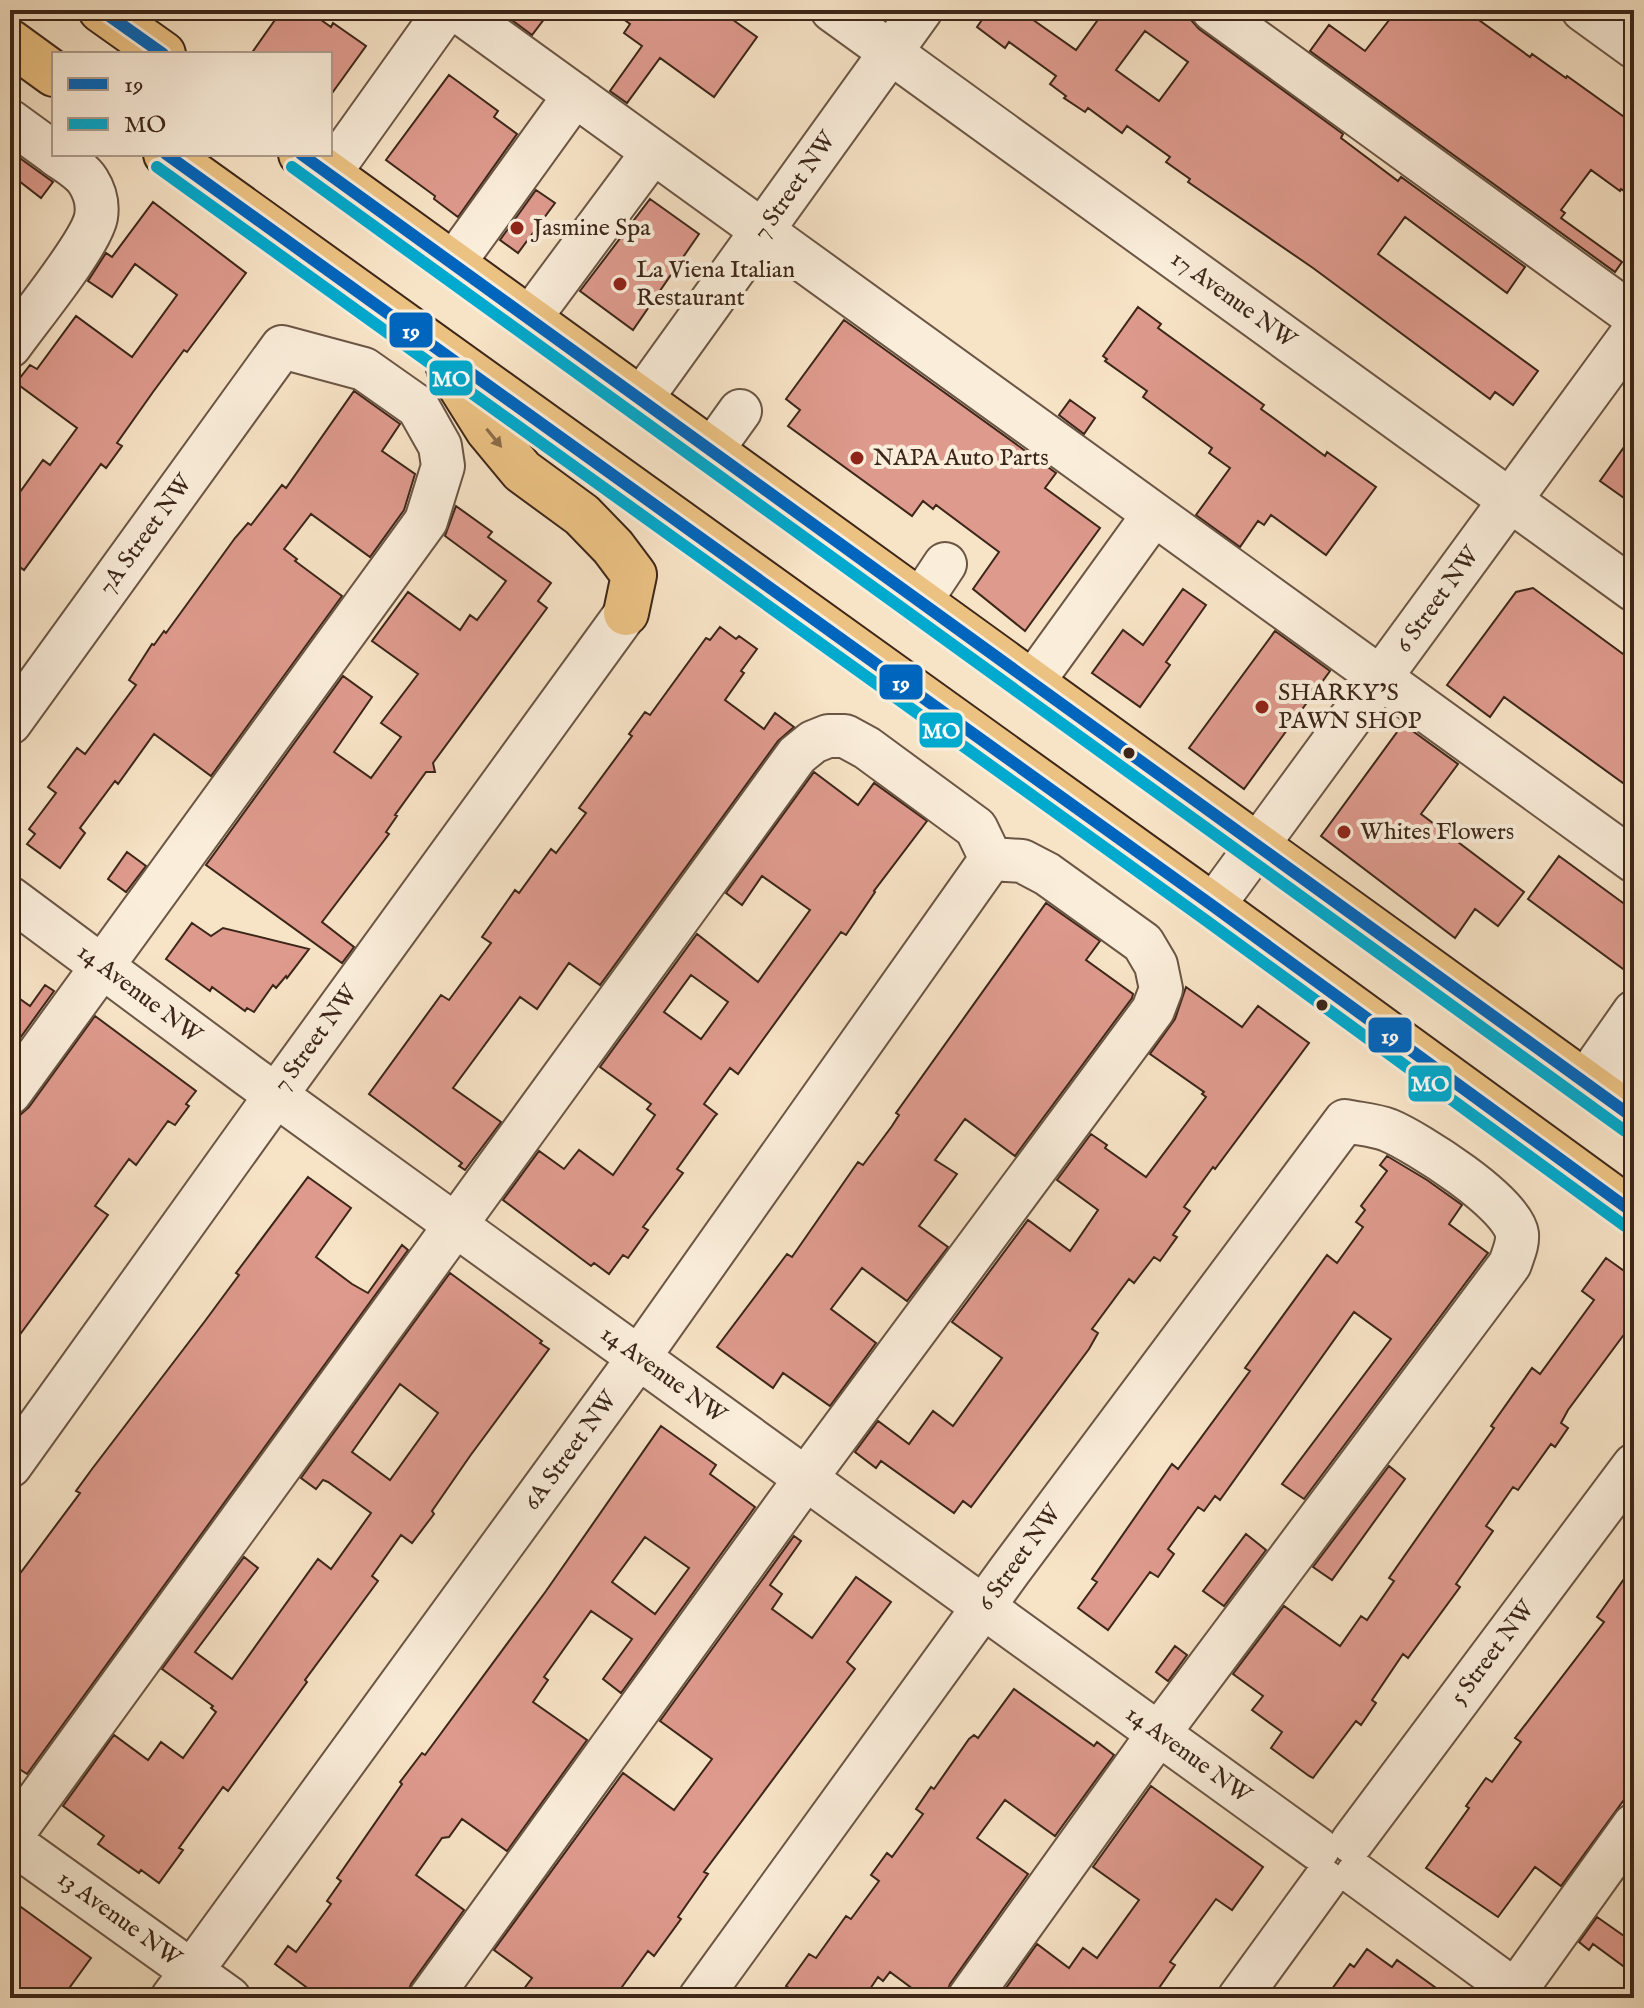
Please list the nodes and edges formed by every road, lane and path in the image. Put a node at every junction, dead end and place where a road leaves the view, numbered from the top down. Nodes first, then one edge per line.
1 (101, 10) edge
2 (446, 10) edge
3 (457, 10) edge
4 (832, 10) edge
5 (921, 10) edge
6 (1213, 10) edge
7 (1583, 10) edge
8 (10, 42) edge
9 (1634, 47) edge
10 (160, 52) edge
11 (890, 52) junction
12 (52, 73) edge
13 (575, 95) junction
14 (10, 121) edge
15 (332, 144) edge
16 (52, 152) edge
17 (653, 152) junction
18 (57, 156) edge
19 (169, 156) edge
20 (315, 164) edge
21 (763, 232) junction
22 (453, 264) junction
23 (1634, 316) edge
24 (529, 319) junction
25 (1634, 331) edge
26 (10, 346) edge
27 (437, 349) junction
28 (641, 399) junction
29 (740, 411) dead end
30 (712, 450) junction
31 (1510, 501) junction
32 (1154, 514) junction
33 (945, 564) dead end
34 (1634, 590) edge
35 (919, 603) junction
36 (626, 613) joint
37 (1382, 677) junction
38 (1032, 683) junction
39 (10, 723) edge
40 (1257, 845) junction
41 (991, 859) junction
42 (1634, 861) edge
43 (10, 898) edge
44 (1213, 906) junction
45 (101, 966) junction
46 (1634, 1012) edge
47 (1621, 1086) edge
48 (10, 1093) edge
49 (276, 1095) junction
50 (1634, 1213) edge
51 (457, 1225) junction
52 (639, 1357) junction
53 (1634, 1465) edge
54 (10, 1466) edge
55 (806, 1478) junction
56 (984, 1606) junction
57 (1159, 1733) junction
58 (1634, 1825) edge
59 (10, 1840) edge
60 (1338, 1862) junction
61 (182, 1985) edge
62 (1517, 1996) edge
63 (229, 1998) edge
64 (430, 1998) edge
65 (700, 1998) edge
66 (969, 1998) edge
67 (1239, 1998) edge

1 - 10 highway
2 - 15 street
3 - 13 street
4 - 11 street, 17 Avenue NW
5 - 11 street, 7 Street NW
6 - 23 street
7 - 9 street
8 - 12 highway
11 - 21 street, 7 Street NW
11 - 31 street, 17 Avenue NW
13 - 17 street
13 - 22 street
14 - 16 street
17 - 21 street
17 - 24 street
18 - 26 street
19 - 27 highway
20 - 22 highway
21 - 28 street, 7 Street NW
21 - 32 street
22 - 24 highway
24 - 28 highway
25 - 31 street, 6 Street NW
27 -> 36 highway
27 - 44 highway
28 - 30 highway
29 - 30 street
30 - 35 highway
31 - 34 street, 17 Avenue NW
31 - 37 street, 6 Street NW
32 - 37 street
32 - 38 street
33 - 35 street
35 - 38 highway
36 - 49 street, 7 Street NW
37 - 40 street, 6 Street NW
37 - 42 street
38 - 40 highway
39 - 45 street, 7A Street NW
40 - 44 street, 6 Street NW
40 - 47 highway
41 - 51 street
41 - 52 street, 6A Street NW
41 - 55 street
43 - 45 street, 14 Avenue NW
44 - 50 highway
45 - 48 street
45 - 49 street, 14 Avenue NW
46 - 47 street
49 - 51 street, 14 Avenue NW
49 - 54 street, 7 Street NW
51 - 52 street, 14 Avenue NW
51 - 59 street
52 - 55 street, 14 Avenue NW
52 - 61 street, 6A Street NW
53 - 60 street, 5 Street NW
55 - 56 street, 14 Avenue NW
55 - 64 street
56 - 57 street, 14 Avenue NW
56 - 57 street, 6 Street NW
56 - 65 street, 6 Street NW
57 - 60 street, 14 Avenue NW
57 - 66 street
58 - 62 street
59 - 61 street, 13 Avenue NW
60 - 62 street, 14 Avenue NW
60 - 67 street, 5 Street NW
61 - 63 street, 13 Avenue NW

